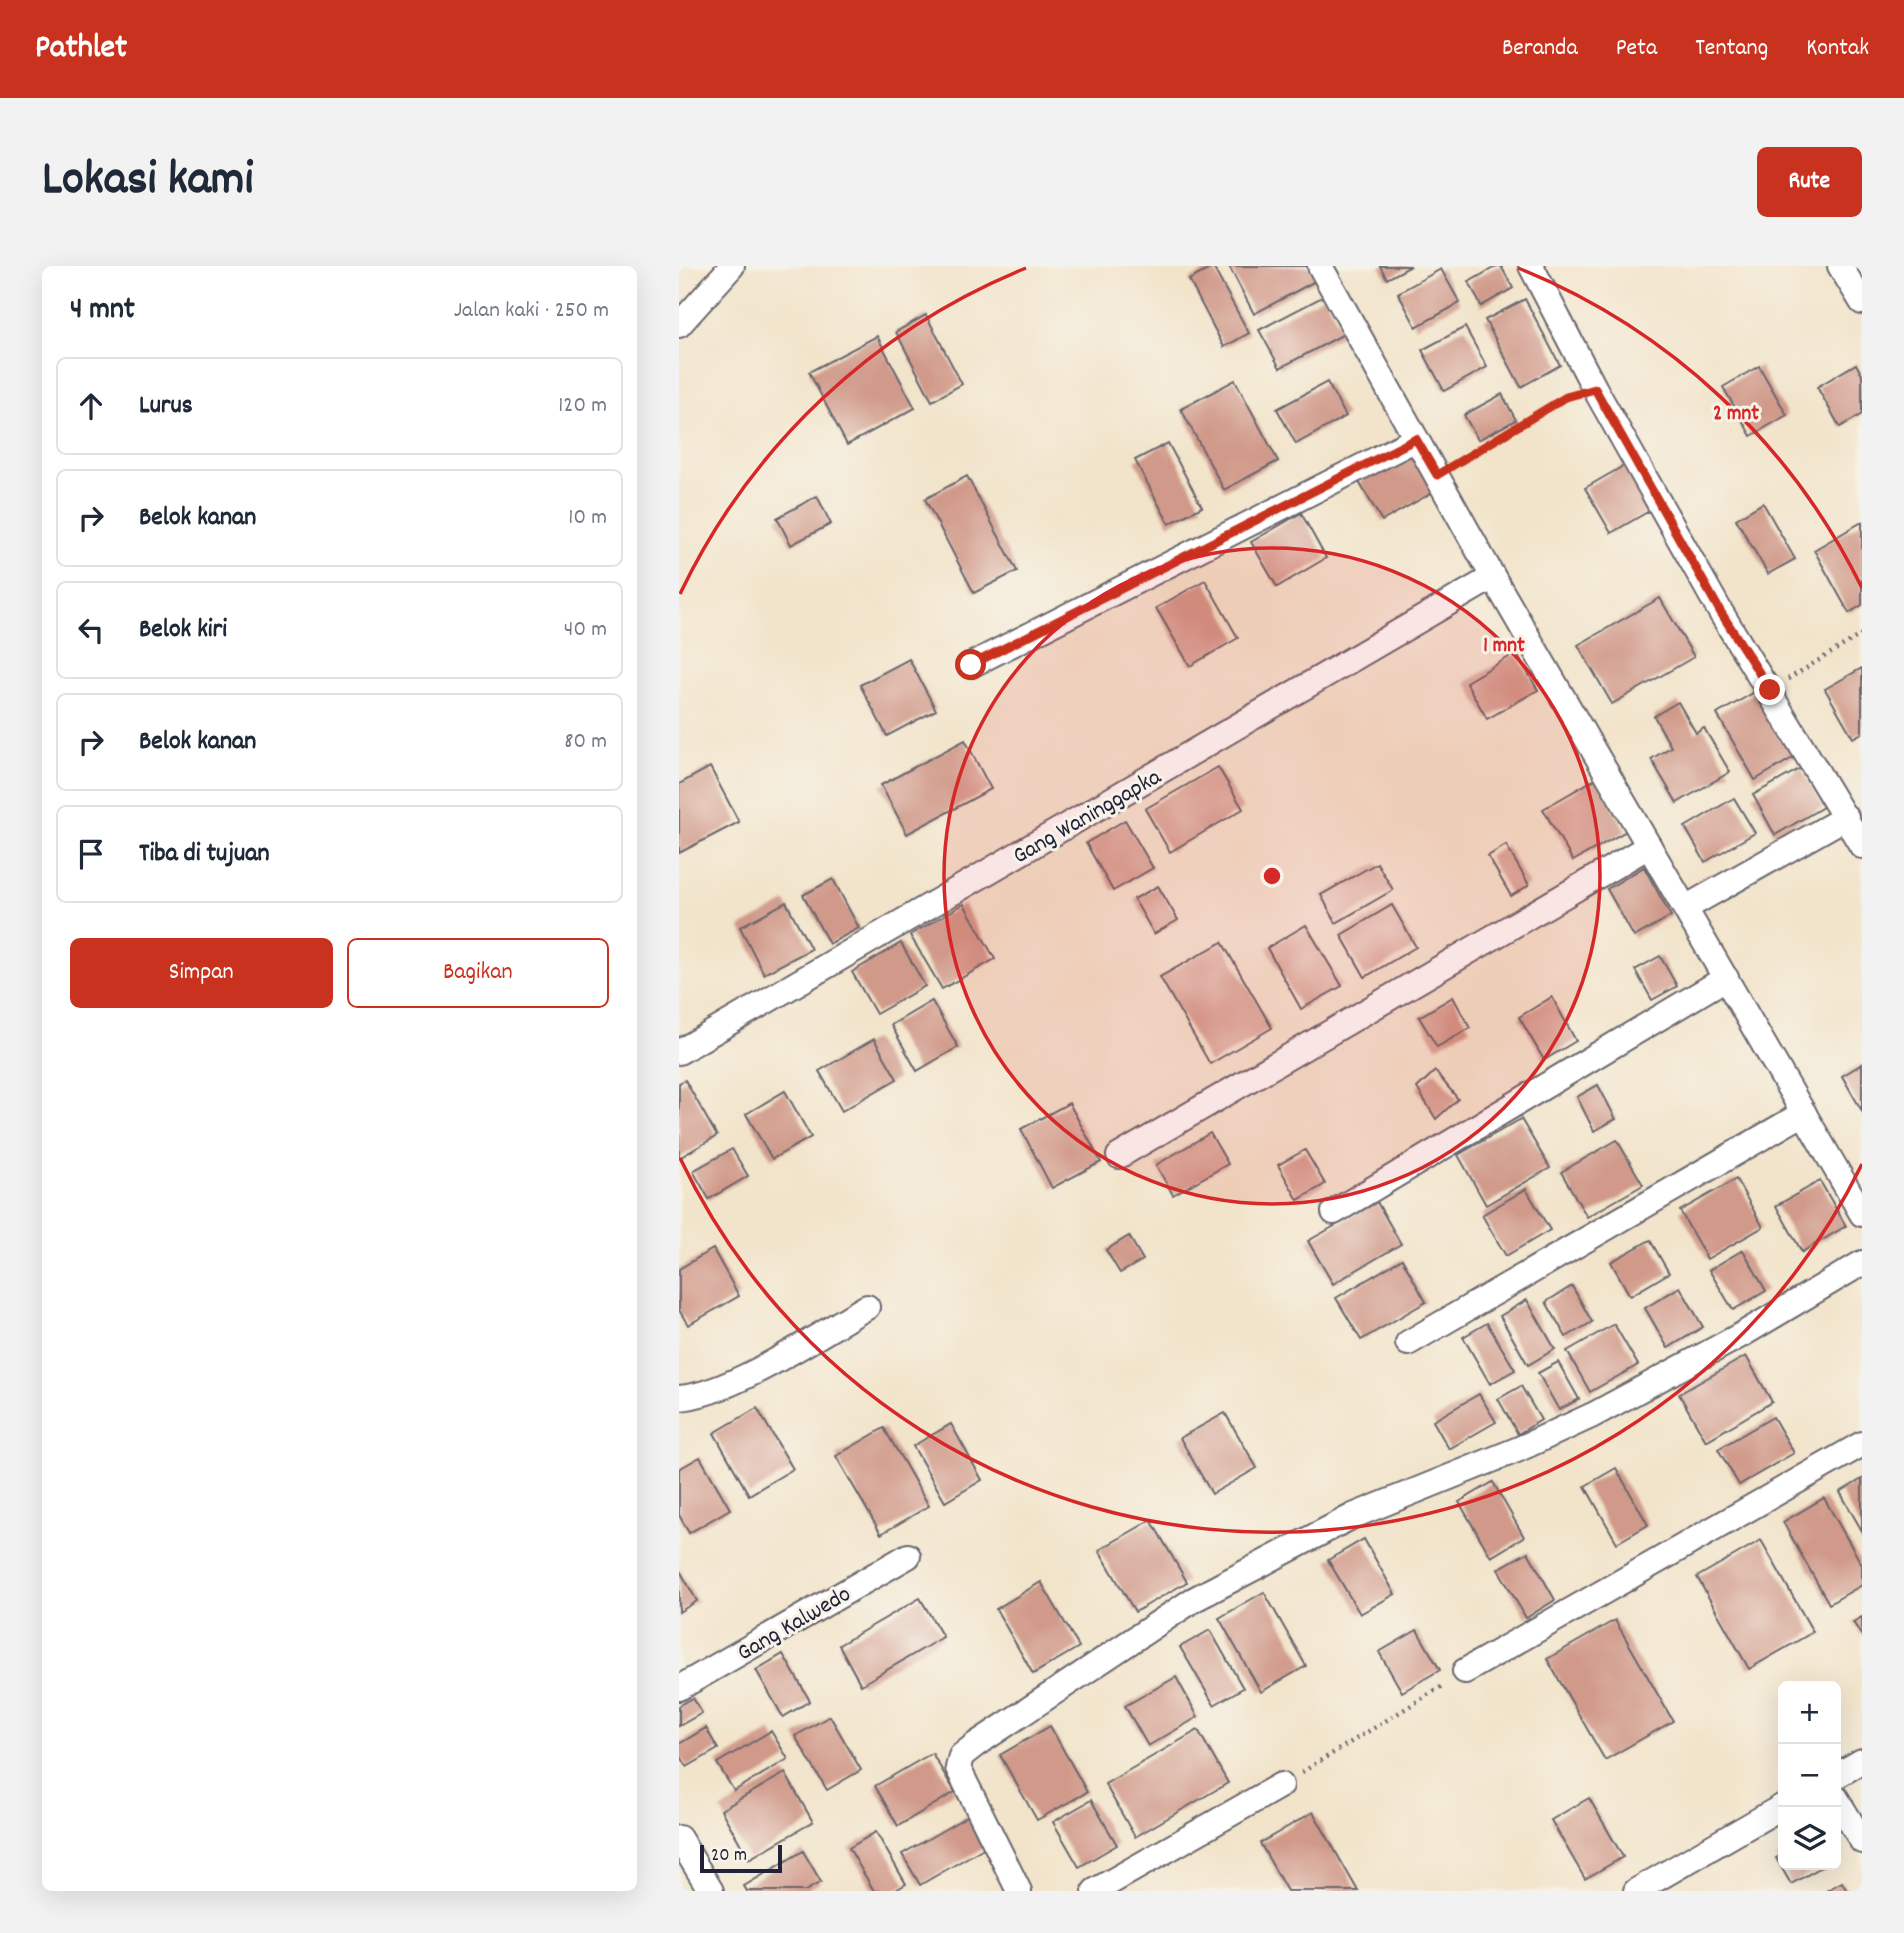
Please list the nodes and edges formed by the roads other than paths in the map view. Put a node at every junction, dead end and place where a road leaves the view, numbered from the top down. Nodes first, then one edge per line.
1 (732, 266) edge
2 (1320, 266) edge
3 (1531, 266) edge
4 (1840, 266) edge
5 (1862, 302) edge
6 (679, 325) edge
7 (1416, 439) junction
8 (1493, 577) junction
9 (971, 665) dead end
10 (1846, 817) junction
11 (1649, 846) junction
12 (1862, 846) edge
13 (1687, 907) junction
14 (1726, 978) junction
15 (679, 1052) edge
16 (1804, 1113) junction
17 (1119, 1156) dead end
18 (1334, 1212) dead end
19 (1862, 1214) edge
20 (1862, 1263) edge
21 (867, 1307) dead end
22 (1408, 1343) dead end
23 (679, 1398) edge
24 (1862, 1444) edge
25 (908, 1556) dead end
26 (1465, 1671) road end
27 (679, 1688) edge
28 (1862, 1761) edge
29 (1841, 1773) edge
30 (1281, 1785) road end
31 (1841, 1806) edge
32 (1781, 1807) edge
33 (679, 1838) edge
34 (1862, 1842) edge
35 (711, 1891) edge
36 (1019, 1891) edge
37 (1095, 1891) edge
38 (1636, 1891) edge

1 - 6 street
2 - 7 street
3 - 10 street
4 - 5 street
7 - 8 street
7 - 9 street
8 - 11 street
8 - 15 street, Gang Waninggapka
10 - 12 street
10 - 13 street
11 - 13 street
11 - 17 street
13 - 14 street
14 - 16 street
14 - 18 street
16 - 19 street
16 - 22 street
20 - 36 street
21 - 23 street
24 - 26 street
25 - 27 street, Gang Kalwedo
28 - 29 street
30 - 37 street
31 - 34 street
32 - 38 street
33 - 35 street

